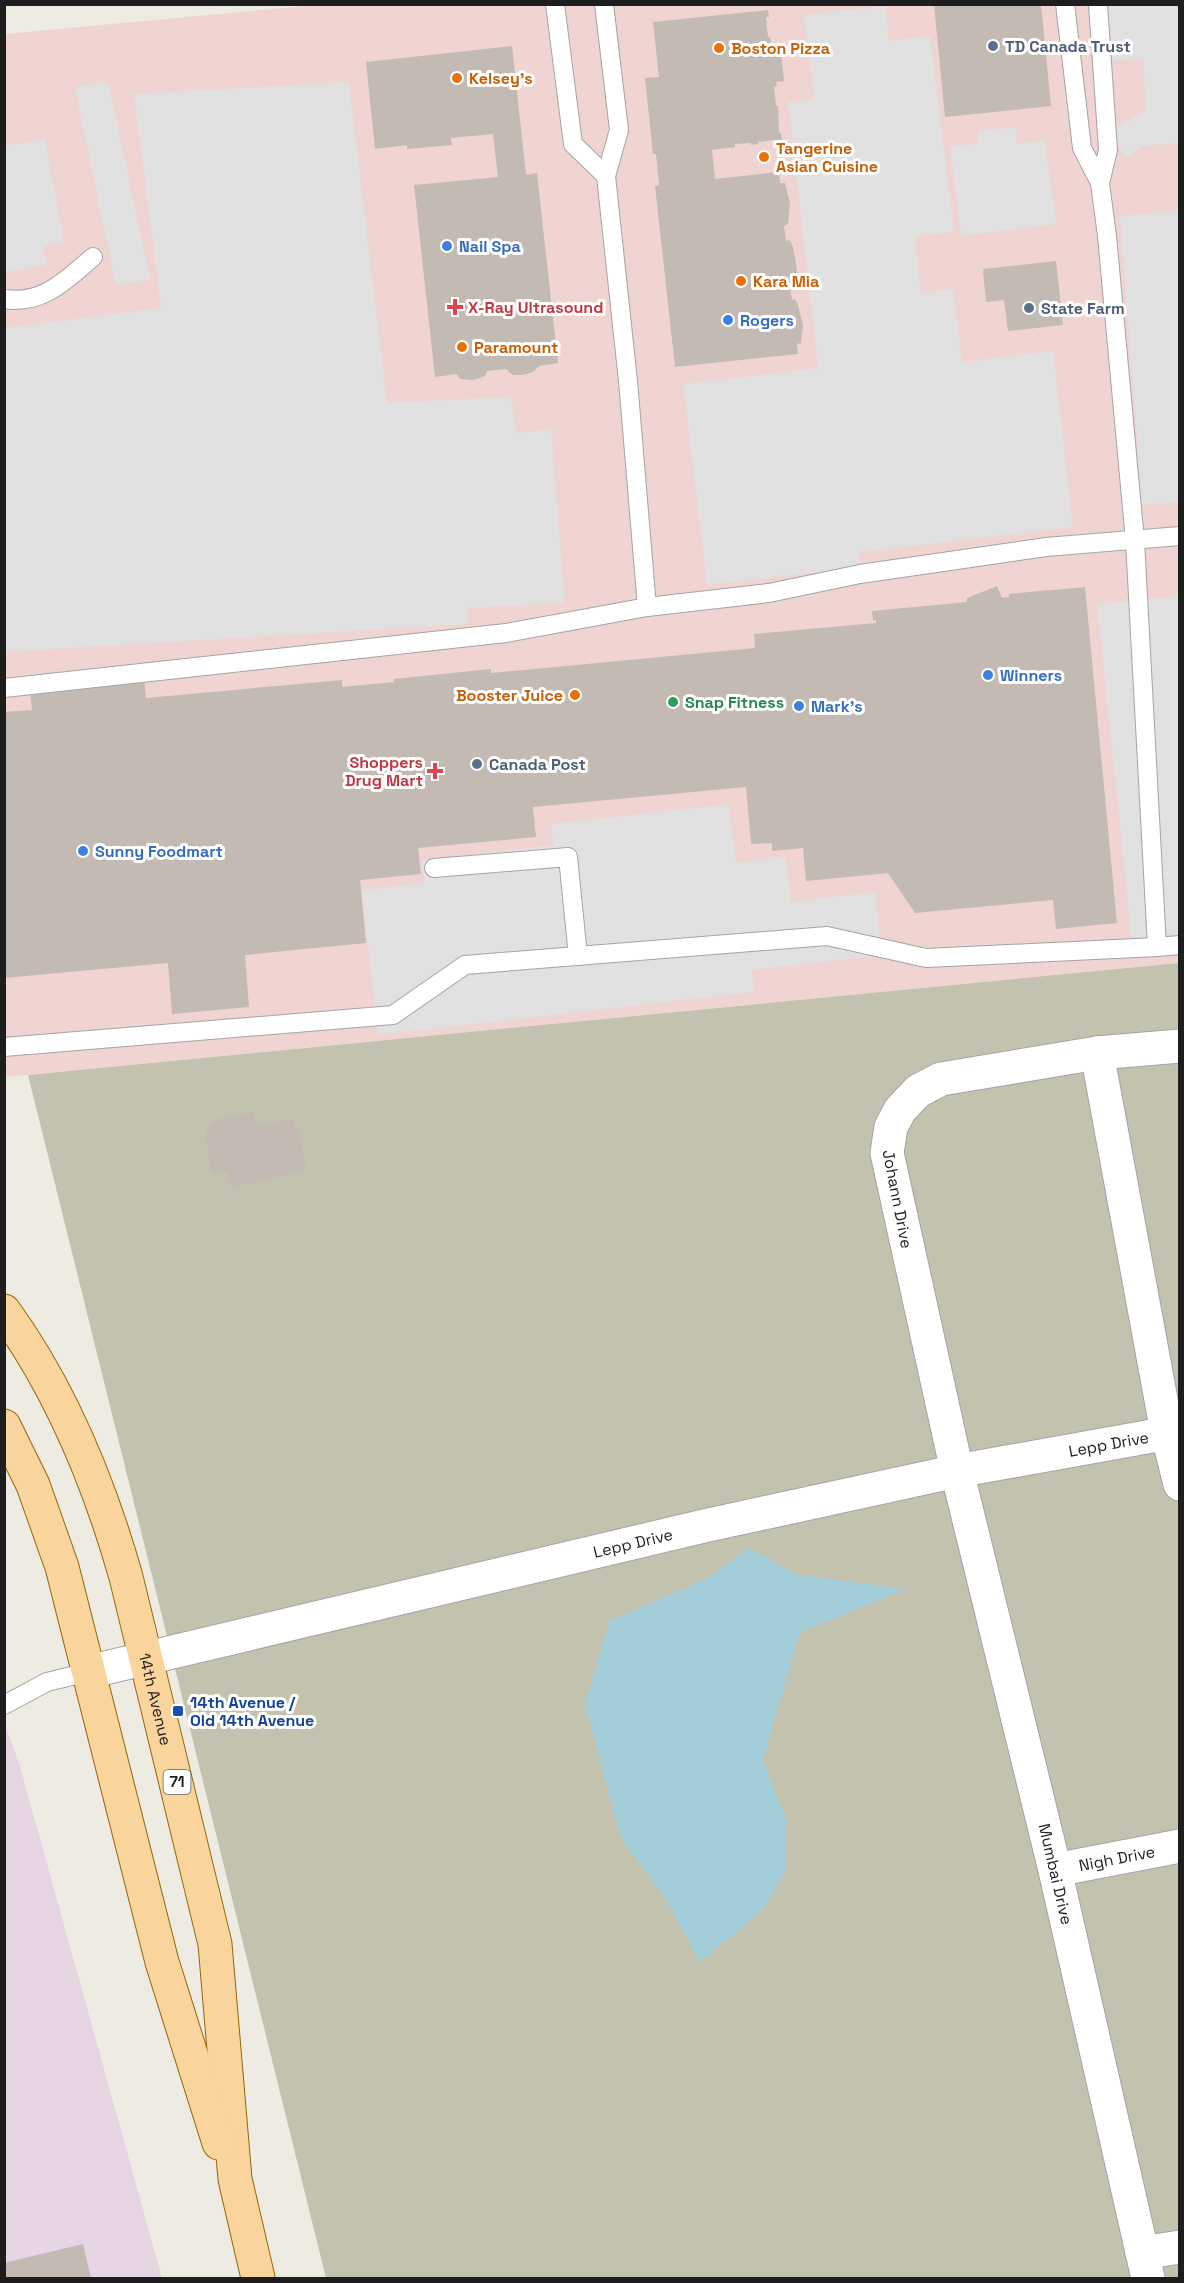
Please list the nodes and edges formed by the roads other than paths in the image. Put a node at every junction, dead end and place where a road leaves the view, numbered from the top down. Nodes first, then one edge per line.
1 (555, 4) edge
2 (604, 4) edge
3 (1065, 4) edge
4 (1098, 4) edge
5 (606, 176) junction
6 (1100, 183) junction
7 (93, 256) dead end
8 (4, 299) edge
9 (1179, 536) edge
10 (1136, 541) junction
11 (647, 608) junction
12 (4, 688) edge
13 (434, 868) dead end
14 (1179, 945) edge
15 (1157, 947) junction
16 (578, 956) junction
17 (1179, 1046) edge
18 (4, 1047) edge
19 (1097, 1053) junction
20 (4, 1311) edge
21 (4, 1426) edge
22 (1173, 1431) edge
23 (957, 1471) junction
24 (1179, 1484) edge
25 (146, 1658) junction
26 (88, 1672) junction
27 (4, 1705) edge
28 (1179, 1846) edge
29 (1055, 1870) junction
30 (243, 2219) junction
31 (1179, 2247) edge
32 (1145, 2266) edge
33 (258, 2278) edge

1 - 5 lane
2 - 5 lane
3 - 6 lane
4 - 6 lane
5 - 11 lane
6 - 10 lane
7 - 8 lane
9 - 10 lane
10 - 11 lane
10 - 15 lane
11 - 12 lane
13 - 16 lane
14 - 15 lane
15 - 16 lane
16 - 18 lane
17 - 19 street, Johann Drive
19 - 22 street
19 - 23 street, Johann Drive
20 - 25 main road, 14th Avenue / 71
21 - 26 main road, 14th Avenue / 71
22 - 23 street, Lepp Drive
22 - 24 street
23 - 25 street, Lepp Drive
23 - 29 street, Mumbai Drive
25 - 26 street, Lepp Drive
25 - 30 main road, 14th Avenue / 71
26 - 27 lane
26 - 30 main road, 14th Avenue / 71
28 - 29 street, Nigh Drive
29 - 32 street, Mumbai Drive
30 - 33 main road, 14th Avenue / 71
31 - 32 street

